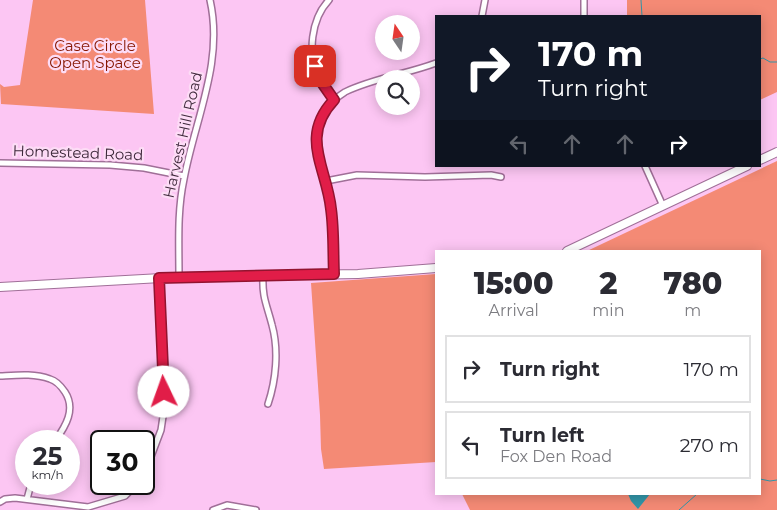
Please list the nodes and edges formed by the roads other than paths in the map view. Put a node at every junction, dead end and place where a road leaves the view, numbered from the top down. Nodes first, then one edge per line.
1 (210, 0) edge
2 (328, 0) edge
3 (485, 0) edge
4 (584, 0) edge
5 (482, 15) edge
6 (584, 15) edge
7 (435, 63) edge
8 (334, 100) junction
9 (777, 152) edge
10 (761, 160) edge
11 (0, 163) edge
12 (645, 167) edge
13 (745, 167) edge
14 (184, 176) junction
15 (501, 177) dead end
16 (326, 182) junction
17 (664, 206) junction
18 (569, 250) edge
19 (435, 268) edge
20 (334, 274) junction
21 (263, 276) junction
22 (179, 277) junction
23 (159, 278) junction
24 (0, 286) edge
25 (0, 376) edge
26 (268, 404) dead end
27 (62, 430) edge
28 (155, 446) edge
29 (28, 495) edge
30 (126, 495) edge
31 (27, 499) junction
32 (0, 502) edge
33 (213, 510) edge
34 (256, 510) edge

1 - 14 street, Harvest Hill Road
2 - 8 street
3 - 5 street
4 - 6 street
7 - 8 street
8 - 16 street
9 - 10 main road
11 - 14 street, Homestead Road
12 - 17 street
13 - 17 main road
14 - 22 street, Harvest Hill Road
15 - 16 street
16 - 20 street
17 - 18 main road
19 - 20 main road
20 - 21 main road
21 - 22 main road
21 - 26 street
22 - 23 main road
23 - 24 main road
23 - 28 street
25 - 27 street
29 - 31 street
30 - 31 street
31 - 32 street
33 - 34 street

